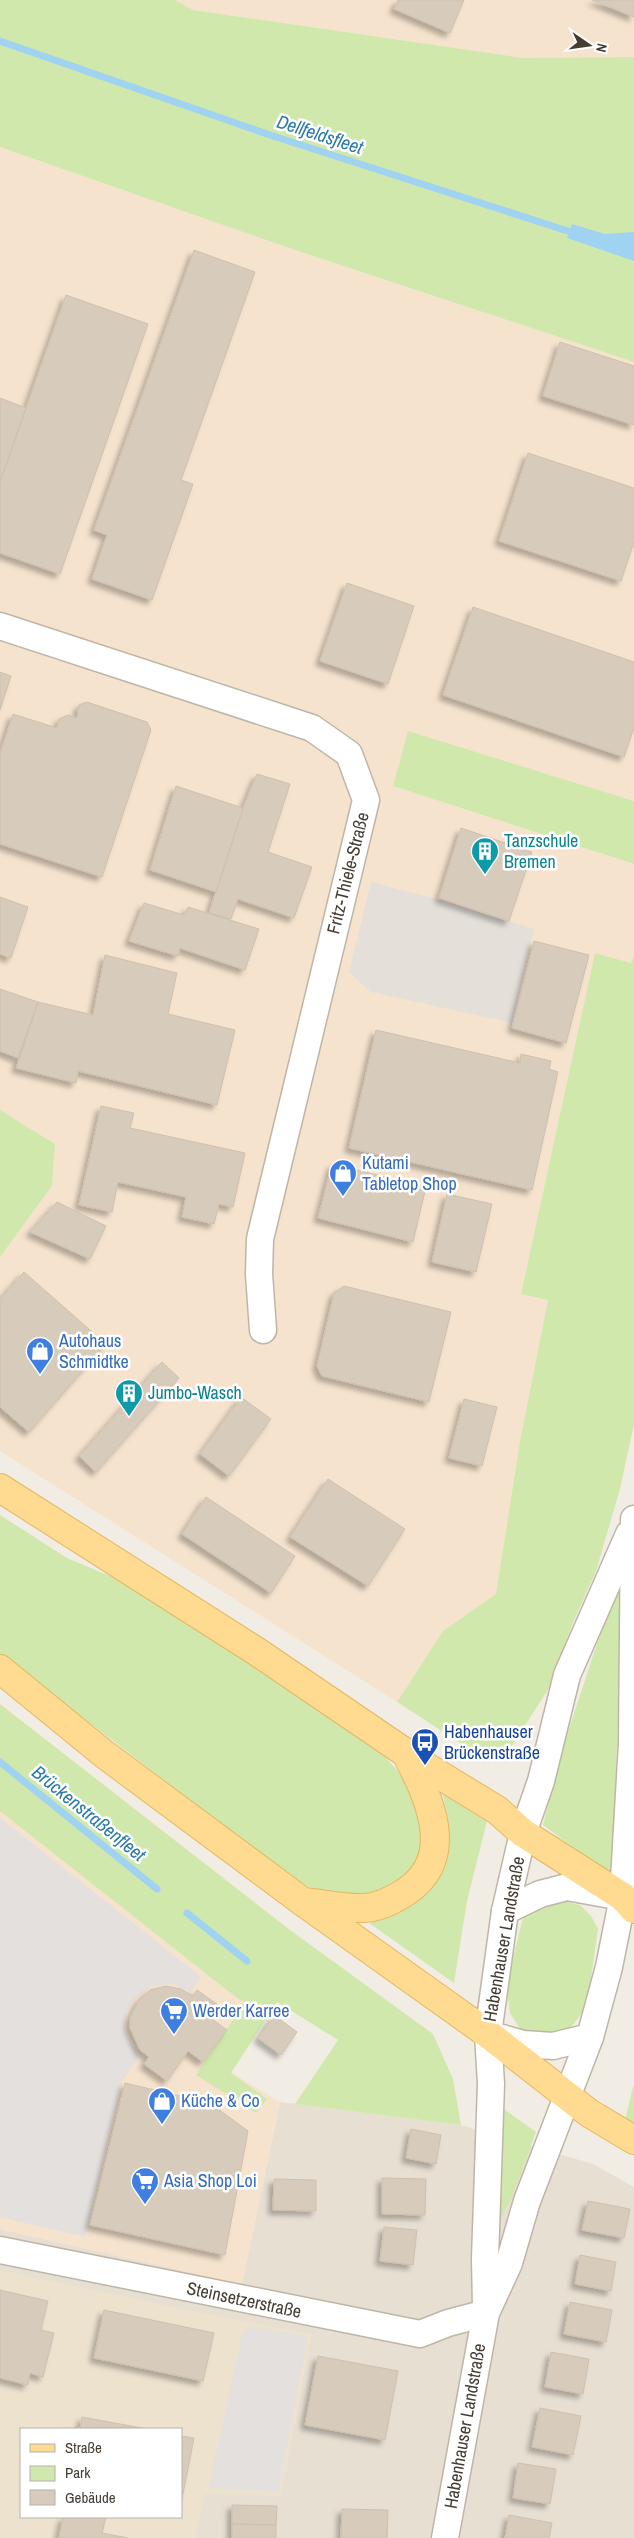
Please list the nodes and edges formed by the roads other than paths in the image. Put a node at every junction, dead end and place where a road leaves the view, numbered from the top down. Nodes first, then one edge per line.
1 (0, 626) edge
2 (263, 1330) dead end
3 (0, 1488) edge
4 (633, 1523) edge
5 (0, 1670) edge
6 (406, 1754) junction
7 (523, 1833) junction
8 (302, 1902) junction
9 (629, 1903) edge
10 (505, 1912) junction
11 (488, 2034) junction
12 (590, 2037) junction
13 (568, 2095) junction
14 (634, 2140) edge
15 (0, 2250) edge
16 (486, 2313) junction
17 (445, 2538) edge

1 - 2 street, Fritz-Thiele-Straße
3 - 6 main road
4 - 7 street, Habenhauser Landstraße
4 - 9 street, Habenhauser Landstraße
5 - 8 main road
6 - 7 main road
6 - 8 main road
7 - 9 main road
7 - 10 street, Habenhauser Landstraße
8 - 11 main road
9 - 10 street
9 - 12 street, Habenhauser Landstraße
10 - 11 street, Habenhauser Landstraße
11 - 12 street
11 - 13 main road
11 - 16 street, Habenhauser Landstraße
12 - 13 street, Habenhauser Landstraße
13 - 14 main road
13 - 16 street, Habenhauser Landstraße
15 - 16 street, Steinsetzerstraße
16 - 17 street, Habenhauser Landstraße

